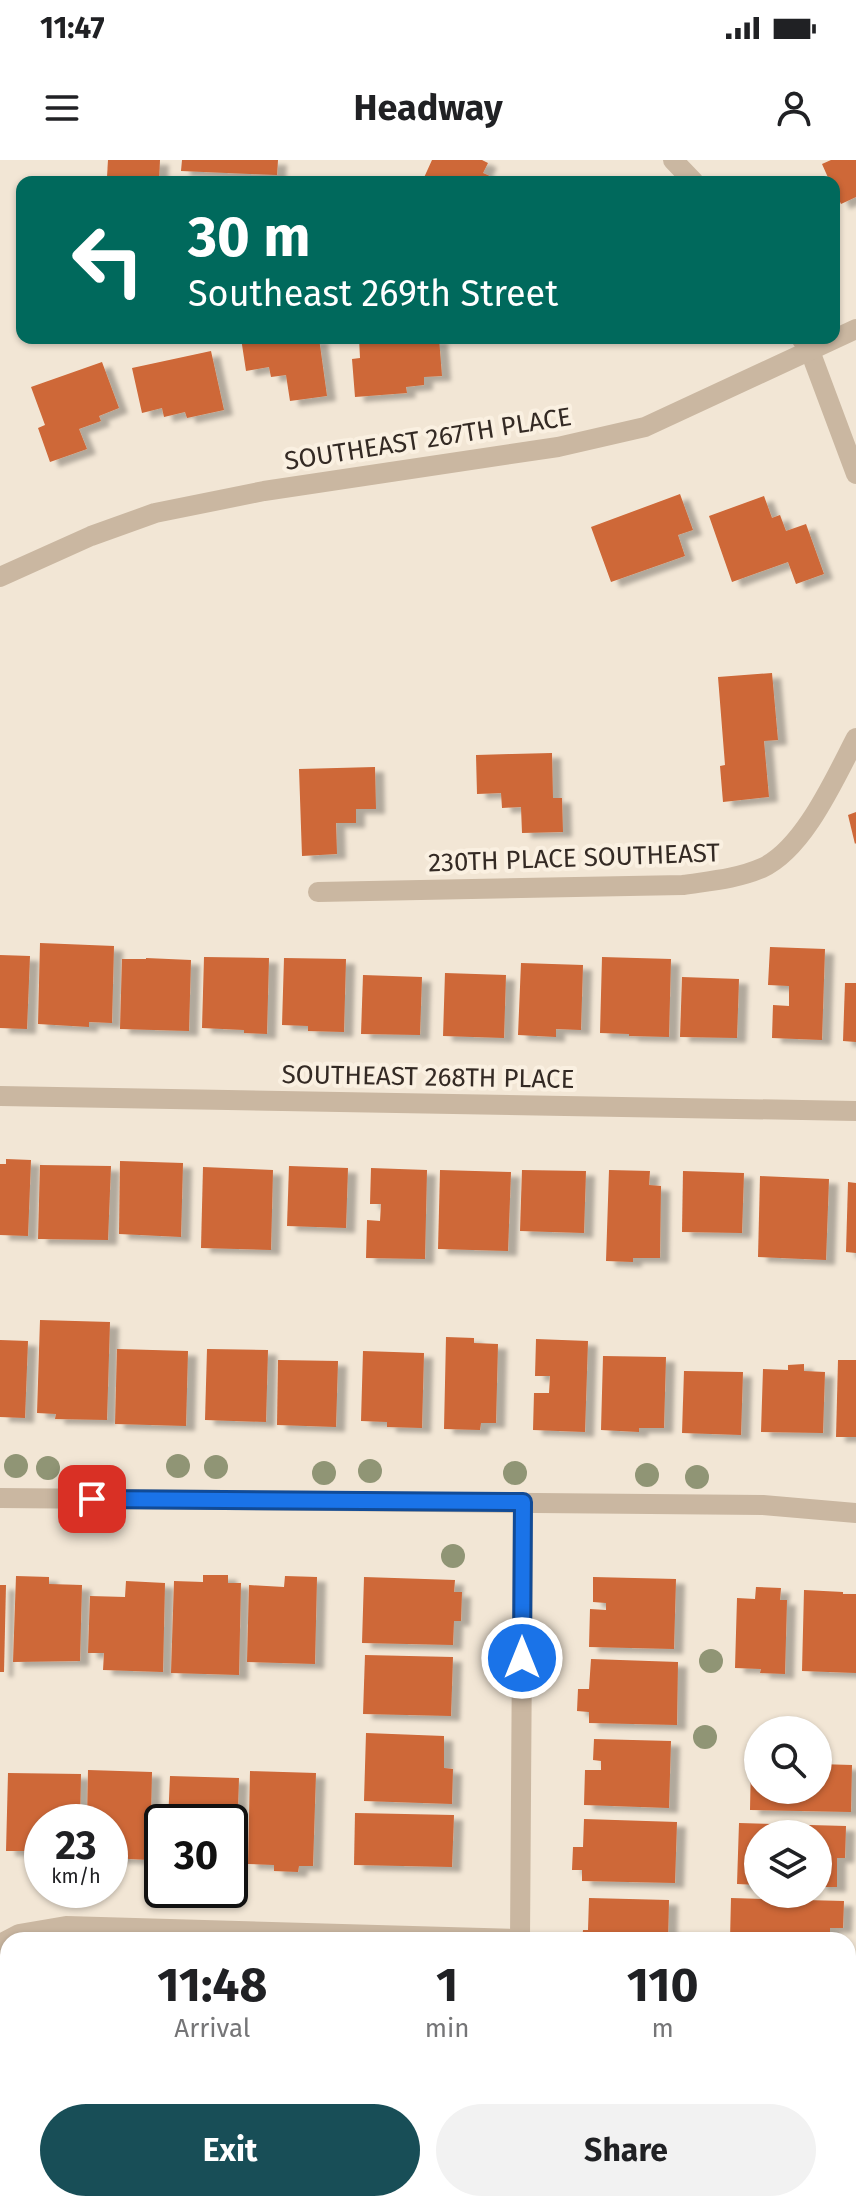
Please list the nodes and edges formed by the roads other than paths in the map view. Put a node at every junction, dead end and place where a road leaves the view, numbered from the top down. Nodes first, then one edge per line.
1 (673, 160) edge
2 (688, 176) edge
3 (805, 345) edge
4 (856, 474) edge
5 (0, 577) edge
6 (856, 738) edge
7 (318, 892) dead end
8 (0, 1096) edge
9 (856, 1111) edge
10 (0, 1498) edge
11 (523, 1502) junction
12 (856, 1513) edge
13 (31, 1932) edge
14 (276, 1932) edge
15 (520, 1932) edge

1 - 2 street
3 - 4 street
3 - 5 street, SOUTHEAST 267TH PLACE
6 - 7 street, 230TH PLACE SOUTHEAST
8 - 9 street, SOUTHEAST 268TH PLACE
10 - 11 street
11 - 12 street
11 - 15 street
13 - 14 street

